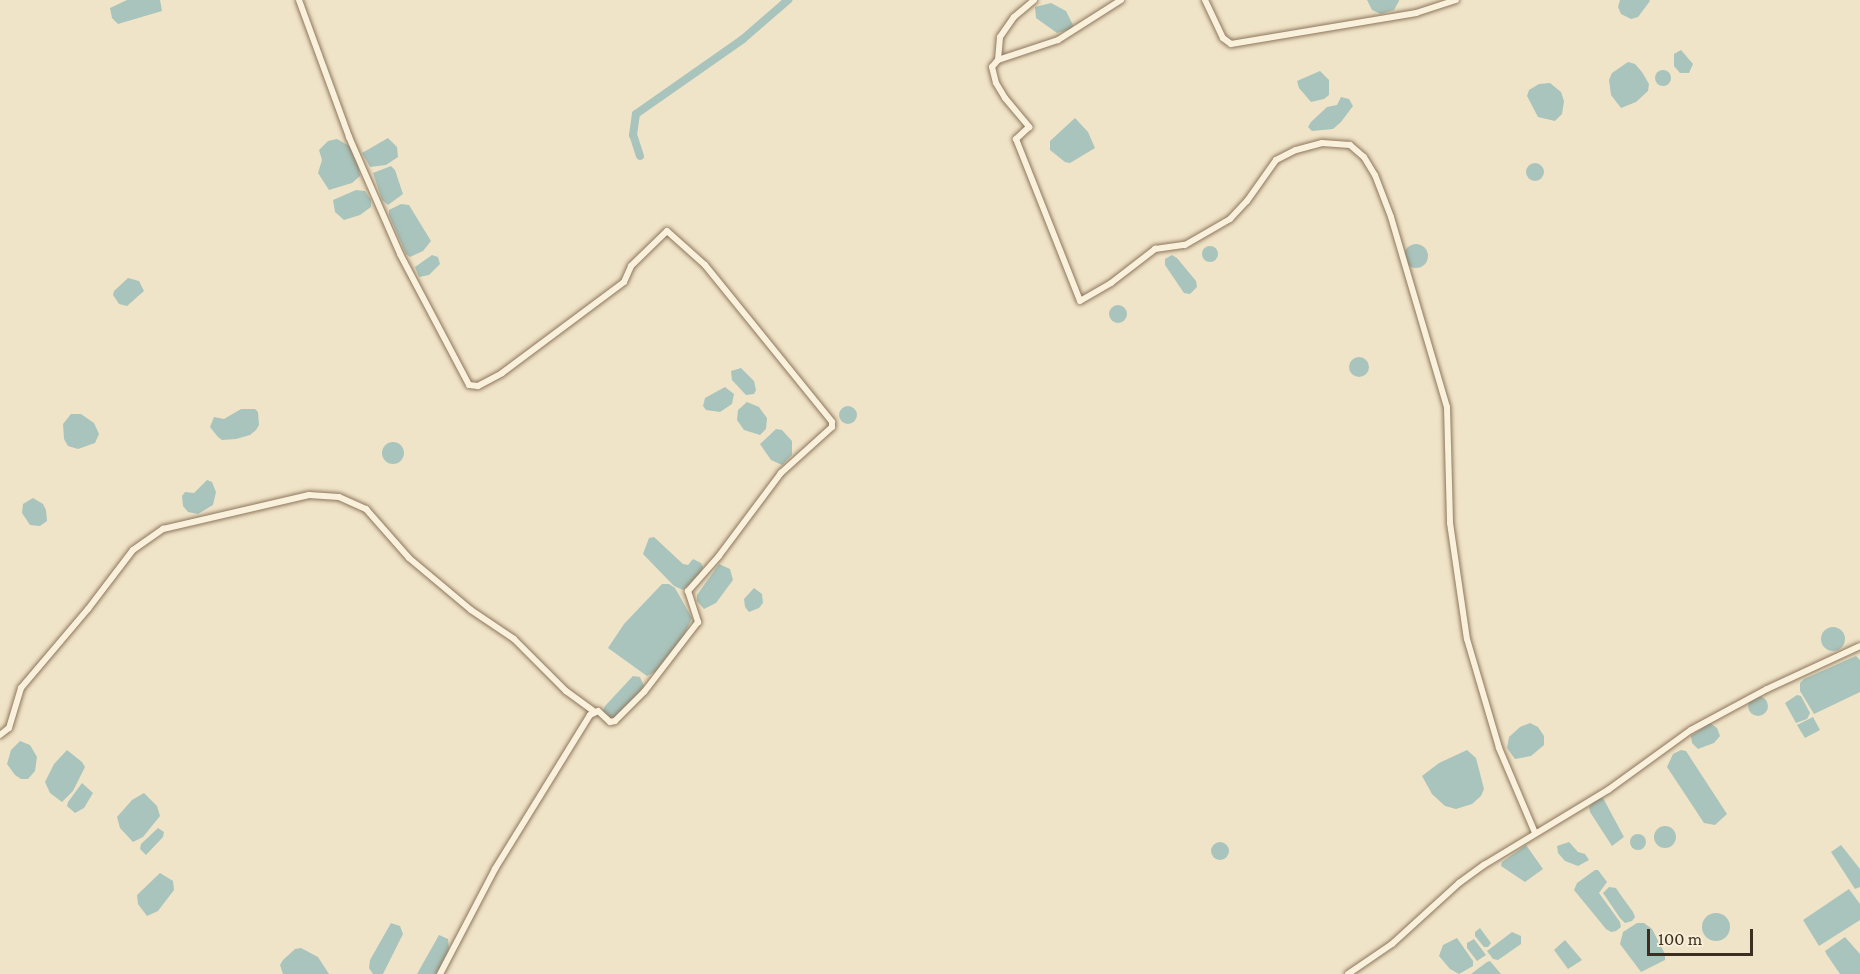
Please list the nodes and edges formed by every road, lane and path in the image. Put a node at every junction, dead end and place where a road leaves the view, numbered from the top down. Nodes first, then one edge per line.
1 (299, 0) edge
2 (1034, 0) edge
3 (1121, 0) edge
4 (1205, 0) edge
5 (1456, 0) edge
6 (998, 60) junction
7 (1860, 646) edge
8 (594, 711) junction
9 (0, 735) edge
10 (1535, 833) junction
11 (440, 974) edge
12 (1348, 974) edge

1 - 8 street
2 - 6 street
3 - 6 street
4 - 5 street
6 - 10 street
7 - 10 street
8 - 9 street
8 - 11 street
10 - 12 street

